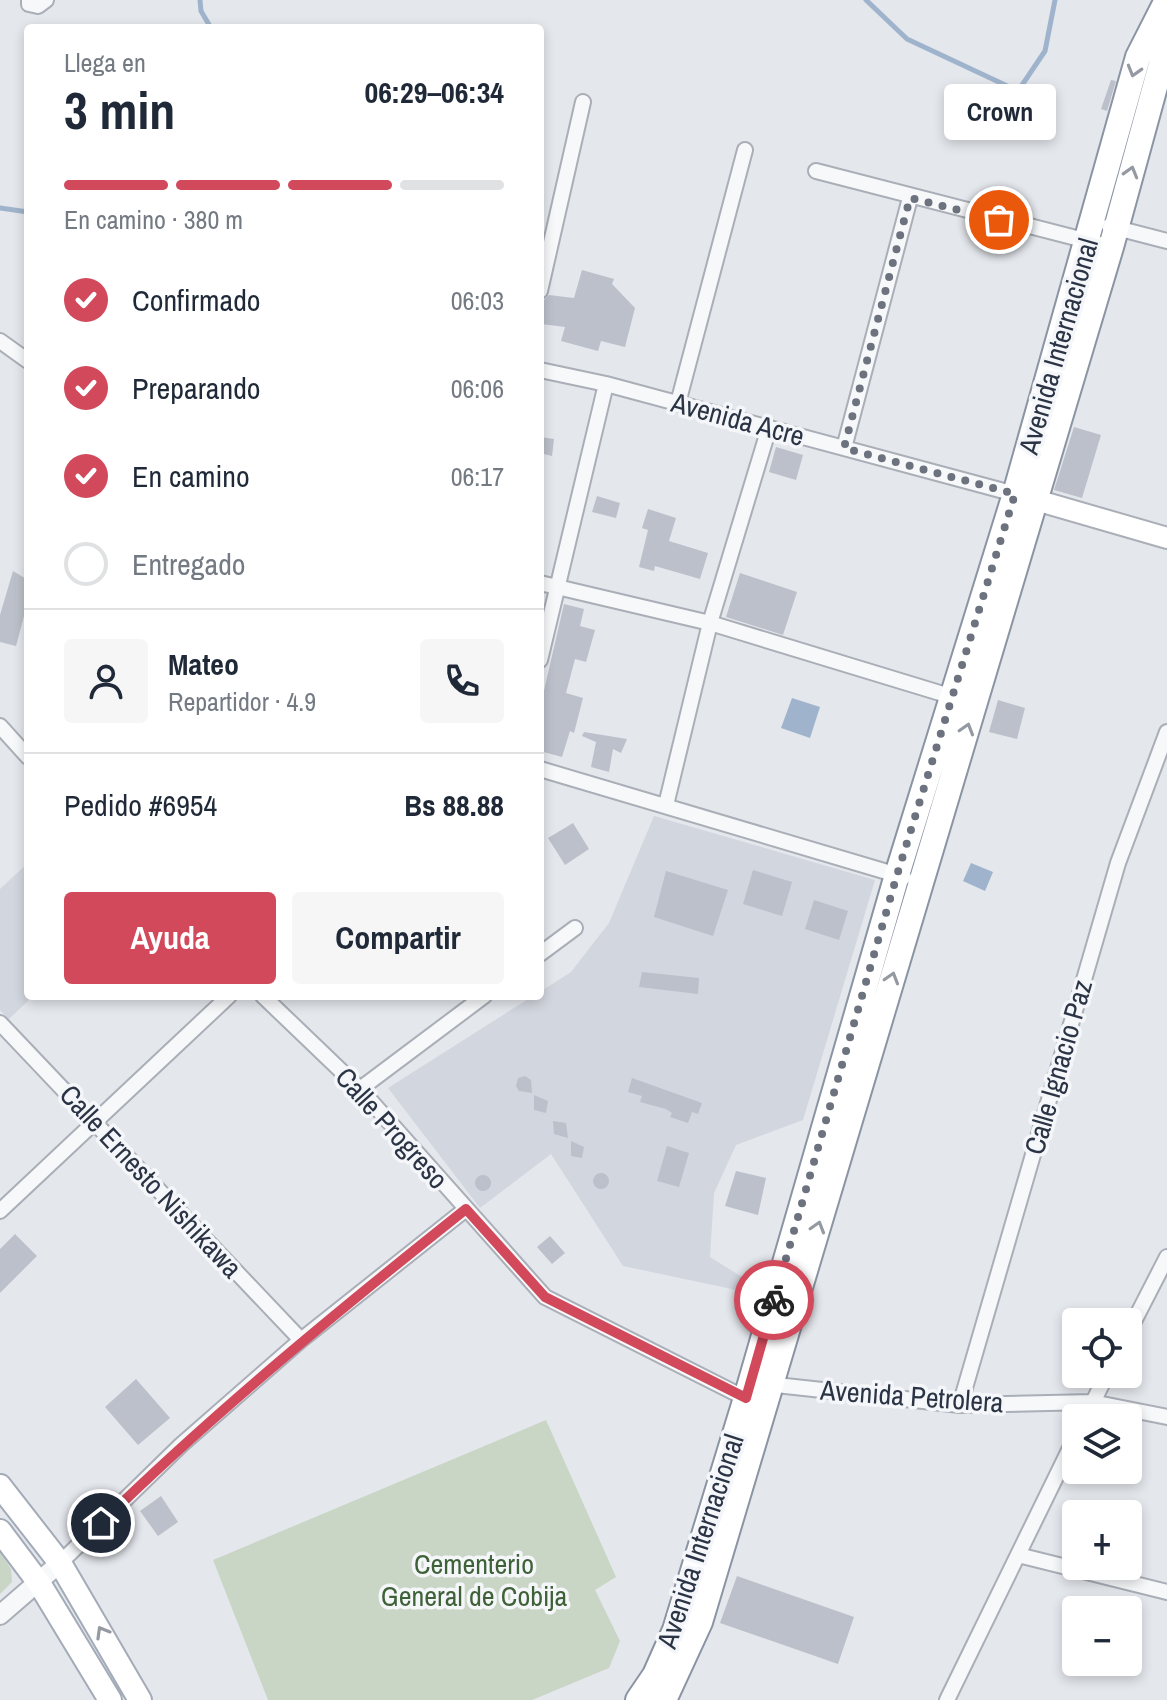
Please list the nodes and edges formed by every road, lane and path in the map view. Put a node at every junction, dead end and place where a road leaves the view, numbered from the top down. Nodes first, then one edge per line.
1 (29, 0) edge
2 (46, 0) edge
3 (1167, 0) edge
4 (1167, 21) edge
5 (583, 102) dead end
6 (745, 150) dead end
7 (816, 171) dead end
8 (910, 198) junction
9 (1102, 235) junction
10 (1167, 241) edge
11 (544, 273) edge
12 (0, 341) edge
13 (24, 358) edge
14 (544, 371) edge
15 (606, 384) junction
16 (678, 403) junction
17 (769, 428) junction
18 (844, 448) junction
19 (1025, 497) junction
20 (1167, 538) edge
21 (544, 584) edge
22 (557, 587) junction
23 (710, 623) junction
24 (544, 643) edge
25 (953, 697) junction
26 (1, 729) edge
27 (1167, 732) edge
28 (24, 753) edge
29 (544, 770) edge
30 (666, 805) junction
31 (897, 875) junction
32 (921, 880) junction
33 (575, 928) dead end
34 (544, 951) edge
35 (225, 1000) edge
36 (267, 1000) edge
37 (479, 1000) edge
38 (0, 1023) edge
39 (360, 1089) junction
40 (95, 1122) junction
41 (466, 1209) junction
42 (0, 1211) edge
43 (1167, 1257) edge
44 (1141, 1308) edge
45 (301, 1340) junction
46 (1100, 1388) edge
47 (758, 1393) junction
48 (1092, 1402) junction
49 (960, 1405) junction
50 (1167, 1417) edge
51 (1062, 1465) edge
52 (0, 1486) edge
53 (0, 1531) edge
54 (1018, 1555) junction
55 (60, 1563) junction
56 (39, 1583) junction
57 (1167, 1592) edge
58 (0, 1615) edge
59 (667, 1698) edge
60 (110, 1700) edge
61 (140, 1700) edge
62 (638, 1700) edge
63 (947, 1700) edge

1 - 2 street
3 -> 9 highway, Avenida Internacional
9 -> 4 highway, Avenida Internacional
5 - 11 street
6 - 16 street
7 - 8 street
8 - 9 street
8 - 18 street
9 - 10 street
9 - 19 highway, Avenida Internacional
12 - 13 street
14 - 15 street, Avenida Acre
15 - 16 street, Avenida Acre
15 - 22 street
16 - 17 street, Avenida Acre
17 - 18 street, Avenida Acre
17 - 23 street
18 - 19 street, Avenida Acre
19 - 20 main road, Avenida Acre
19 - 25 highway, Avenida Internacional
32 -> 19 highway, Avenida Internacional
21 - 22 street
22 - 23 street
22 - 24 street
23 - 25 street
23 - 30 street
25 - 31 highway, Avenida Internacional
26 - 28 street
27 - 49 street, Calle Ignacio Paz
29 - 30 street
30 - 31 street
31 - 32 street
31 - 47 highway, Avenida Internacional
47 -> 32 highway, Avenida Internacional
33 - 34 street
35 - 40 street
36 - 39 street, Calle Progreso
37 - 39 street
38 - 40 street, Calle Ernesto Nishikawa
39 - 41 street, Calle Progreso
40 - 42 street
40 - 45 street, Calle Ernesto Nishikawa
41 - 45 street
41 - 47 street, Calle Progreso
43 - 44 street
45 - 55 street
46 - 48 street
47 - 49 street, Avenida Petrolera
47 - 59 highway, Avenida Internacional
47 - 62 highway, Avenida Internacional
48 - 49 street, Avenida Petrolera
48 - 50 street, Avenida Petrolera
51 - 54 street
52 - 55 main road
53 - 56 main road
54 - 57 street
54 - 63 street
55 - 56 street
61 -> 55 main road
56 - 58 street
56 - 60 main road

